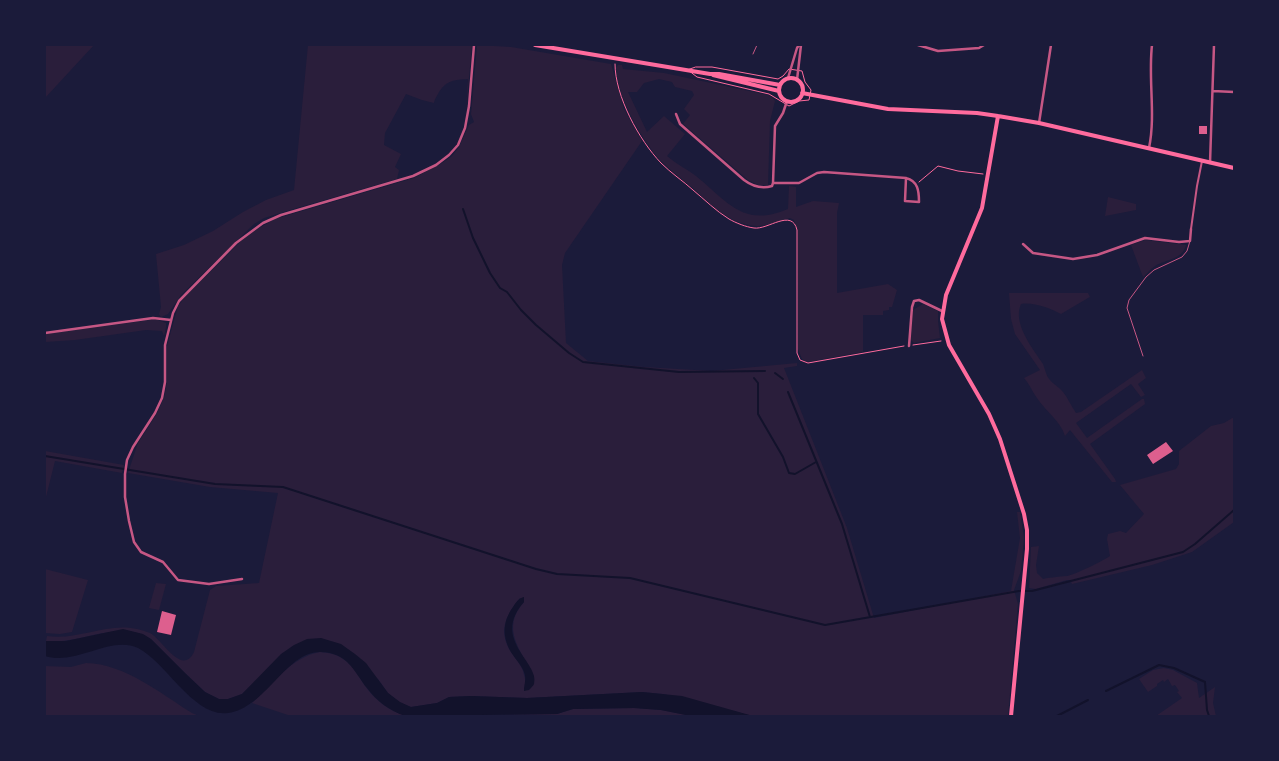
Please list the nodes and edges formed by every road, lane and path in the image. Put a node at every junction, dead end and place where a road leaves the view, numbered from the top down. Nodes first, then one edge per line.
1 (474, 45) edge
2 (535, 45) edge
3 (757, 45) edge
4 (800, 45) edge
5 (918, 45) edge
6 (984, 45) edge
7 (1051, 45) edge
8 (1152, 45) edge
9 (1214, 45) edge
10 (753, 54) dead end
11 (616, 58) junction
12 (792, 69) junction
13 (688, 70) junction
14 (798, 70) junction
15 (710, 74) junction
16 (788, 78) junction
17 (797, 80) junction
18 (780, 85) junction
19 (779, 91) junction
20 (1213, 91) junction
21 (1234, 92) edge
22 (802, 93) junction
23 (810, 95) junction
24 (787, 103) junction
25 (676, 114) dead end
26 (998, 116) junction
27 (1038, 123) junction
28 (1149, 149) junction
29 (1202, 161) junction
30 (1210, 163) junction
31 (1234, 168) edge
32 (989, 175) junction
33 (906, 178) junction
34 (773, 183) junction
35 (916, 184) junction
36 (1191, 229) joint
37 (1190, 240) junction
38 (1023, 244) dead end
39 (942, 312) junction
40 (171, 320) junction
41 (45, 332) edge
42 (947, 340) junction
43 (909, 346) junction
44 (1142, 356) dead end
45 (242, 579) dead end
46 (1011, 716) edge

1 - 40 street
2 - 11 main road
3 - 10 lane
4 - 12 street
4 - 14 street
5 - 6 street
7 - 27 street
8 - 28 street
9 - 20 street
11 - 13 main road
11 - 43 path
12 - 13 path
12 - 14 path
12 - 16 street
13 - 15 main road
13 - 24 path
14 - 17 street
14 - 23 path
15 - 18 main road
15 - 19 main road
16 - 17 main road
16 - 18 main road
17 - 22 main road
18 - 19 main road
19 - 24 main road
20 - 21 street
20 - 30 street
22 - 23 main road
22 - 24 main road
23 - 24 path
23 - 26 main road
24 - 34 street
25 - 34 street
26 - 27 main road
26 - 32 main road
27 - 28 main road
28 - 29 main road
29 - 30 main road
29 - 36 street
30 - 31 main road
32 - 35 path
32 - 39 main road
33 - 34 street
33 - 35 street
33 - 35 street
36 - 37 street
37 - 38 street
37 - 44 lane
39 - 42 main road
39 - 43 street
40 - 41 street
40 - 45 street
42 - 43 path
42 - 46 main road

